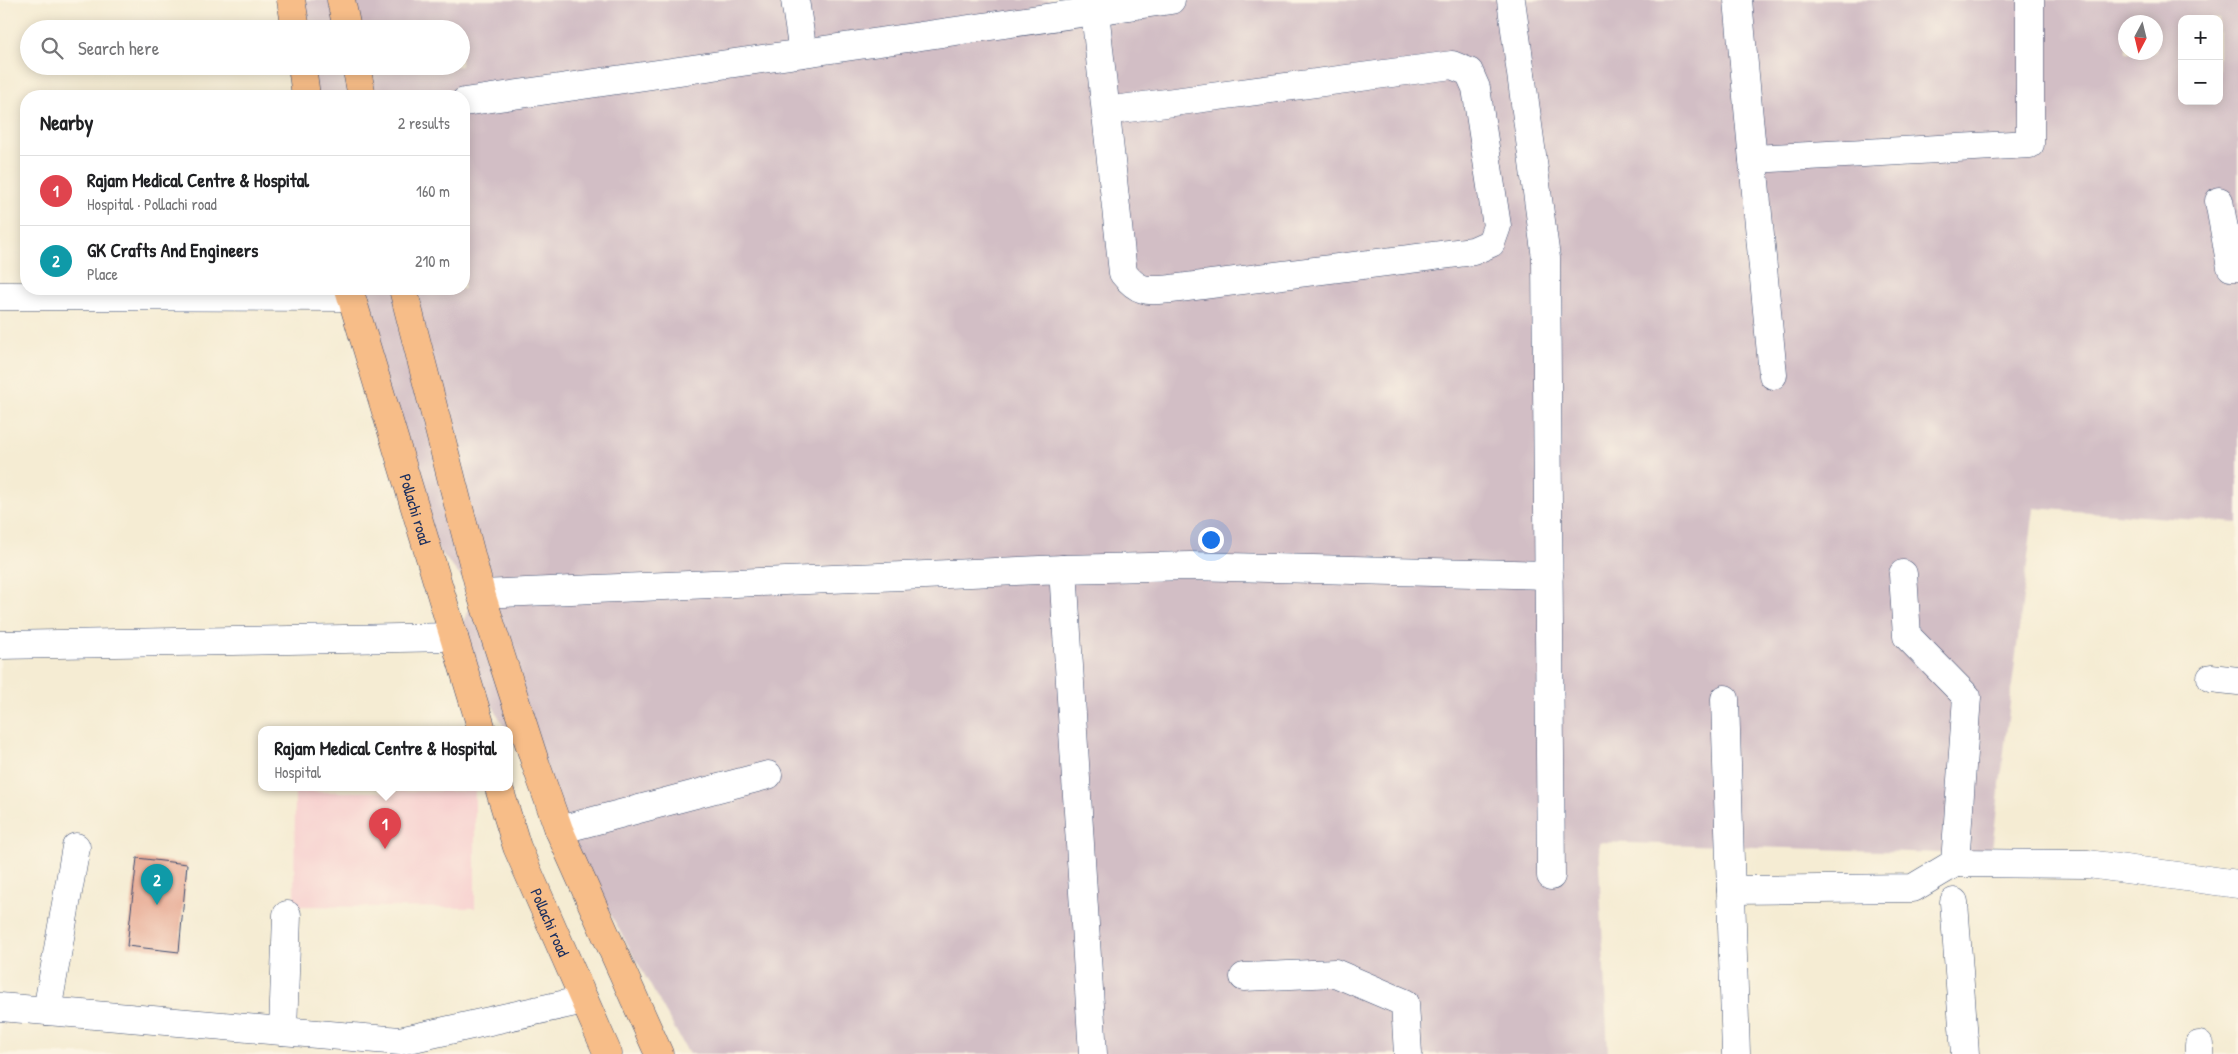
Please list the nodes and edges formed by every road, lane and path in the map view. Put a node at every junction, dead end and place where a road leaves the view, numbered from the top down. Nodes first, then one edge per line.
1 (291, 0) edge
2 (341, 0) edge
3 (795, 0) edge
4 (1171, 0) edge
5 (1512, 0) edge
6 (1738, 0) edge
7 (2030, 0) edge
8 (1095, 11) junction
9 (294, 20) edge
10 (345, 20) edge
11 (803, 53) junction
12 (303, 75) edge
13 (358, 75) edge
14 (305, 90) edge
15 (361, 90) edge
16 (470, 101) edge
17 (1106, 111) junction
18 (1753, 159) junction
19 (2219, 202) dead end
20 (2238, 267) edge
21 (117, 295) edge
22 (351, 295) edge
23 (405, 295) edge
24 (0, 296) edge
25 (1773, 375) dead end
26 (1064, 568) junction
27 (1903, 574) dead end
28 (1548, 575) junction
29 (481, 594) junction
30 (454, 637) junction
31 (0, 645) edge
32 (2211, 678) dead end
33 (2238, 681) edge
34 (1725, 699) dead end
35 (481, 726) edge
36 (768, 775) dead end
37 (500, 791) edge
38 (559, 830) junction
39 (76, 847) dead end
40 (1955, 863) junction
41 (1551, 876) dead end
42 (2238, 884) edge
43 (1731, 890) junction
44 (1954, 902) dead end
45 (287, 915) dead end
46 (1244, 978) dead end
47 (584, 1000) junction
48 (0, 1007) edge
49 (47, 1011) junction
50 (283, 1031) junction
51 (608, 1054) edge
52 (659, 1054) edge
53 (1093, 1054) edge
54 (1408, 1054) edge
55 (1736, 1054) edge
56 (1965, 1054) edge

1 - 9 highway
2 - 10 highway
3 - 11 street
4 - 8 street
5 - 28 street
6 - 18 street
7 - 18 street
8 - 11 street
8 - 17 street
11 - 16 street
12 - 14 highway
13 - 15 highway
17 - 17 street
18 - 25 street
19 - 20 street
21 - 24 street
22 - 30 highway, Pollachi road
23 - 29 highway
26 - 28 street
26 - 29 street
26 - 53 street
27 - 40 street
28 - 41 street
29 - 38 highway
30 - 31 street
30 - 35 highway, Pollachi road
32 - 33 street
34 - 43 street
36 - 38 street
37 - 47 highway, Pollachi road
38 - 52 highway
39 - 49 street
40 - 42 street
40 - 43 street
43 - 55 street
44 - 56 street
45 - 50 street
46 - 54 street
47 - 50 street
47 - 51 highway, Pollachi road
48 - 49 street
49 - 50 street

